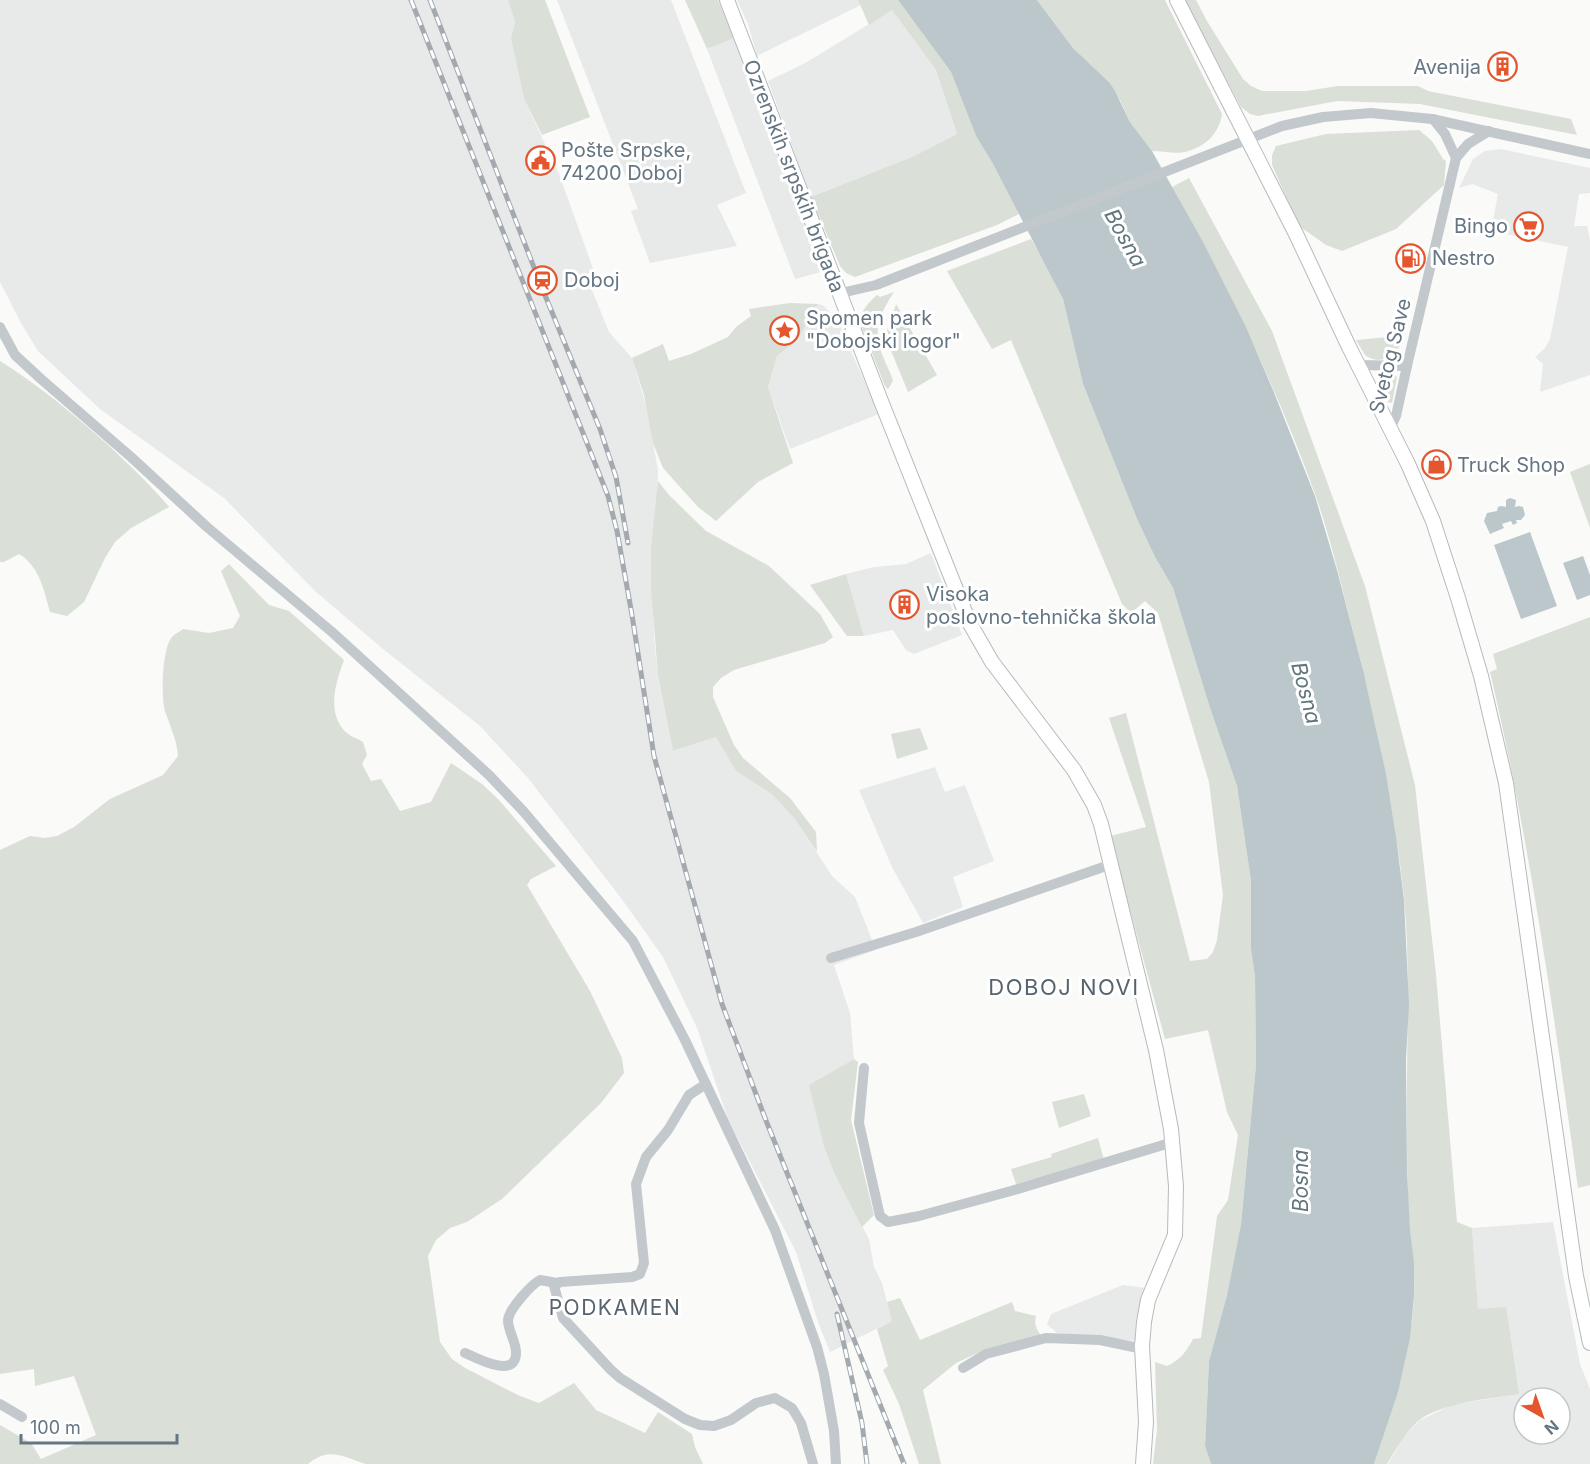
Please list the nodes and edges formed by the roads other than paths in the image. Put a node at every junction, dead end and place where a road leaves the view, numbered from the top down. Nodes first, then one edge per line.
1 (727, 0) edge
2 (1177, 0) edge
3 (1432, 119) junction
4 (1489, 131) junction
5 (1247, 140) junction
6 (1590, 154) edge
7 (1456, 158) junction
8 (841, 293) junction
9 (0, 327) edge
10 (1359, 365) junction
11 (1407, 366) junction
12 (1390, 429) junction
13 (1112, 864) junction
14 (831, 958) dead end
15 (864, 1068) dead end
16 (706, 1084) junction
17 (1173, 1142) junction
18 (556, 1283) junction
19 (1590, 1343) edge
20 (1143, 1349) junction
21 (465, 1353) dead end
22 (963, 1368) dead end
23 (0, 1404) edge
24 (22, 1417) dead end
25 (813, 1464) edge
26 (836, 1464) edge
27 (1143, 1464) edge

1 - 8 main road, Ozrenskih srpskih brigada
2 - 5 main road
3 - 4 street
3 - 5 street
3 - 7 street
4 - 6 street
4 - 7 street
5 - 8 street
5 - 10 main road
7 - 11 street, Svetog Save
8 - 13 main road, Ozrenskih srpskih brigada
9 - 16 street
10 - 11 street
10 - 12 main road
11 - 12 street, Svetog Save
12 - 19 main road
13 - 14 street
13 - 17 main road, Ozrenskih srpskih brigada
15 - 17 street
16 - 18 street
16 - 26 street
17 - 20 main road, Ozrenskih srpskih brigada
18 - 21 street
18 - 25 street
20 - 22 street
20 - 27 main road, Ozrenskih srpskih brigada
23 - 24 street

